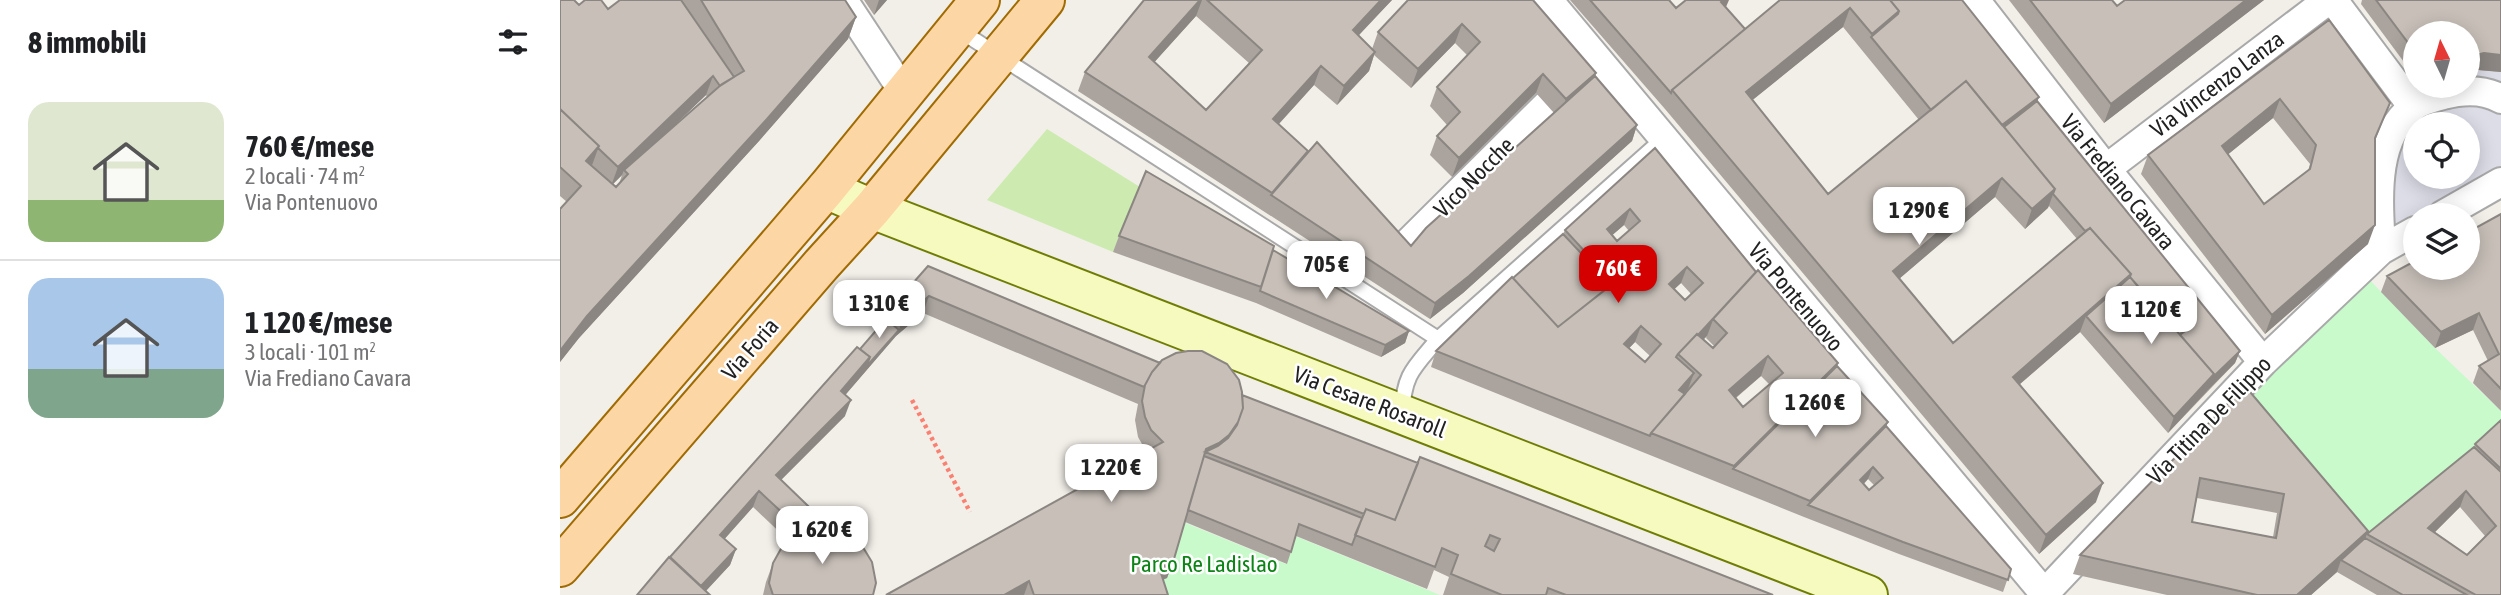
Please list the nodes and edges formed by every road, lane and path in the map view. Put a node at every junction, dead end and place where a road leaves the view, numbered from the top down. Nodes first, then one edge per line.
1 (843, 0) edge
2 (981, 0) edge
3 (1045, 0) edge
4 (1548, 0) edge
5 (1975, 0) edge
6 (2328, 0) edge
7 (2333, 0) edge
8 (956, 29) junction
9 (998, 57) junction
10 (1595, 57) junction
11 (1575, 76) edge
12 (905, 94) junction
13 (2501, 99) edge
14 (1547, 105) edge
15 (2413, 107) junction
16 (1662, 139) junction
17 (2106, 169) junction
18 (2501, 182) edge
19 (826, 189) junction
20 (2464, 203) edge
21 (872, 209) junction
22 (2403, 238) edge
23 (1402, 249) edge
24 (2381, 250) junction
25 (1438, 339) junction
26 (2263, 362) junction
27 (912, 400) dead end
28 (1402, 415) junction
29 (560, 498) edge
30 (970, 512) dead end
31 (560, 567) edge
32 (2048, 594) edge
33 (1868, 595) edge

1 - 12 street
2 - 8 main road, Via Foria
3 - 9 main road, Via Foria
4 - 10 street, Via Pontenuovo
5 - 17 street, Via Frediano Cavara
6 - 17 street, Via Vincenzo Lanza
7 - 15 street
8 - 9 lane
8 - 12 main road, Via Foria
9 - 21 main road, Via Foria
9 - 25 lane
10 - 11 street
10 - 16 street, Via Pontenuovo
12 - 19 main road, Via Foria
13 - 15 street
14 - 23 street, Vico Nocche
15 - 24 street
16 - 25 lane
16 - 32 street, Via Pontenuovo
17 - 26 street, Via Frediano Cavara
18 - 20 street
19 - 21 main road, Via Cesare Rosaroll
19 - 29 main road, Via Foria
21 - 28 main road, Via Cesare Rosaroll
21 - 31 main road, Via Foria
22 - 24 street, Via Titina De Filippo
24 - 26 street, Via Titina De Filippo
25 - 28 lane
26 - 32 street, Via Titina De Filippo
27 - 30 path
28 - 33 main road, Via Cesare Rosaroll

